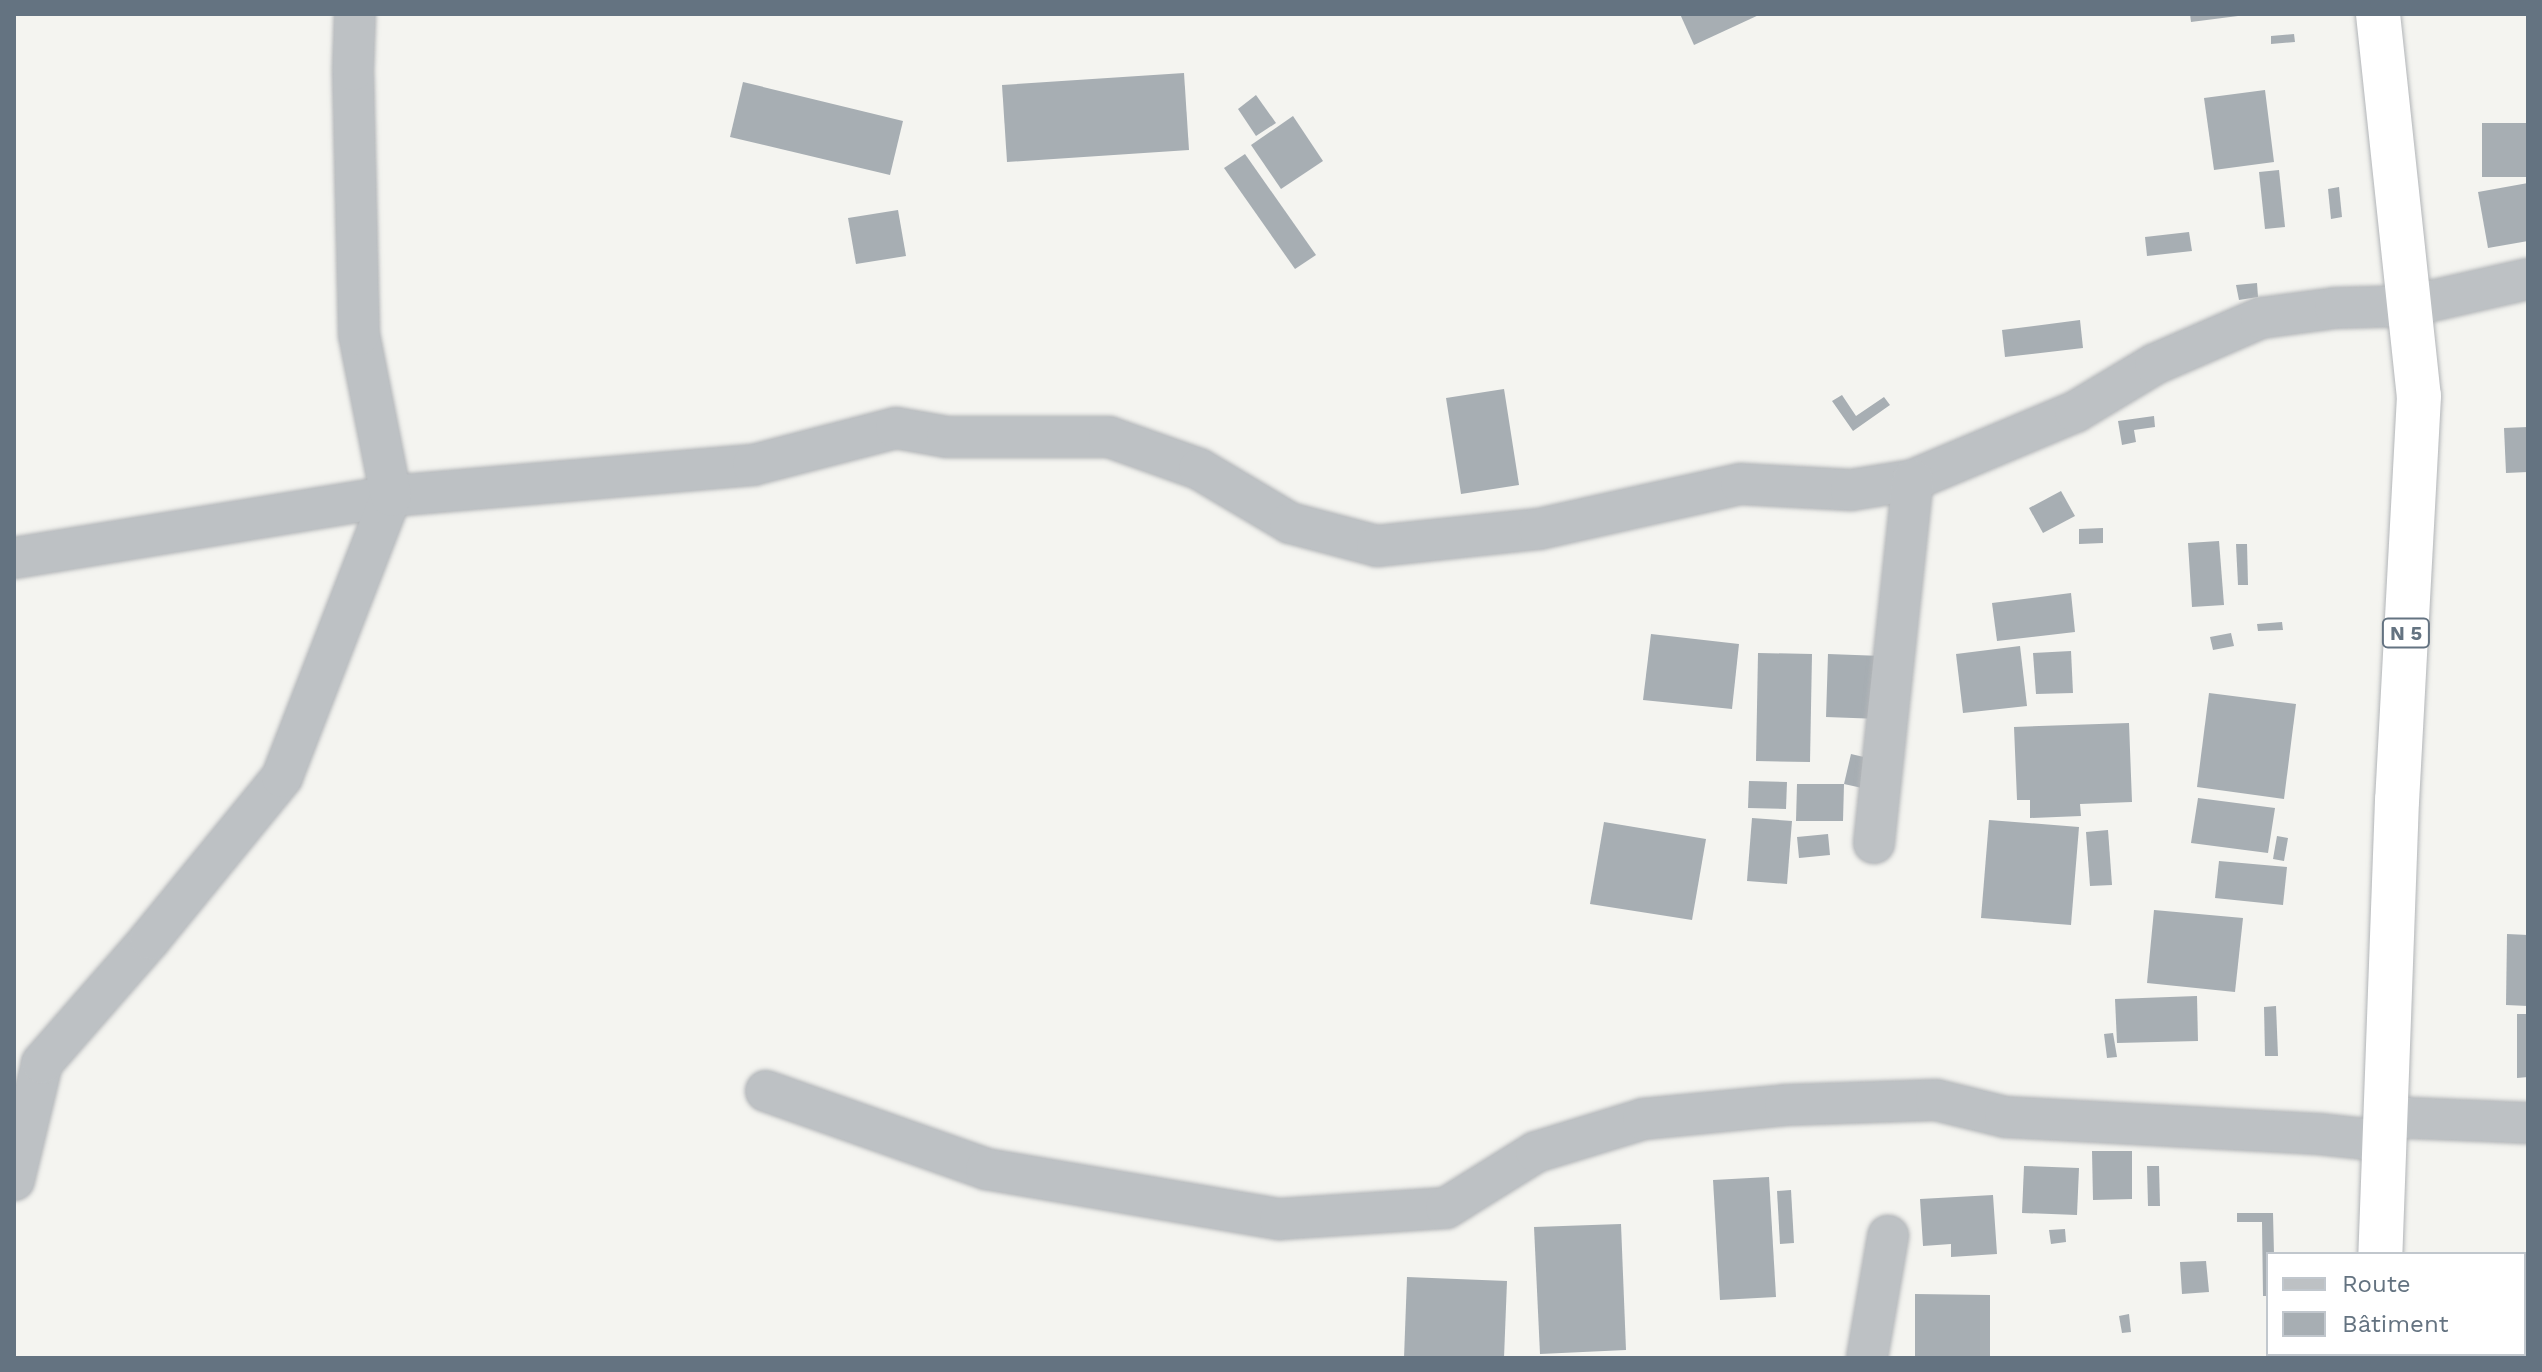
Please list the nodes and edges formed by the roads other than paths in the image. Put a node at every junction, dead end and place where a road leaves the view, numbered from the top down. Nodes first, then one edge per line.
1 (355, 14) edge
2 (2378, 14) edge
3 (2528, 279) edge
4 (2409, 306) junction
5 (1913, 480) junction
6 (391, 496) junction
7 (14, 558) edge
8 (1874, 843) dead end
9 (766, 1091) dead end
10 (2528, 1123) edge
11 (2386, 1129) junction
12 (14, 1180) edge
13 (1888, 1236) dead end
14 (2380, 1252) edge
15 (1867, 1358) edge

1 - 6 street
2 - 4 highway, N 5
3 - 4 street
4 - 5 street
4 - 11 highway, N 5
5 - 6 street
5 - 8 street
6 - 7 street
6 - 12 street
9 - 11 street
10 - 11 street
11 - 14 highway, N 5
13 - 15 street

